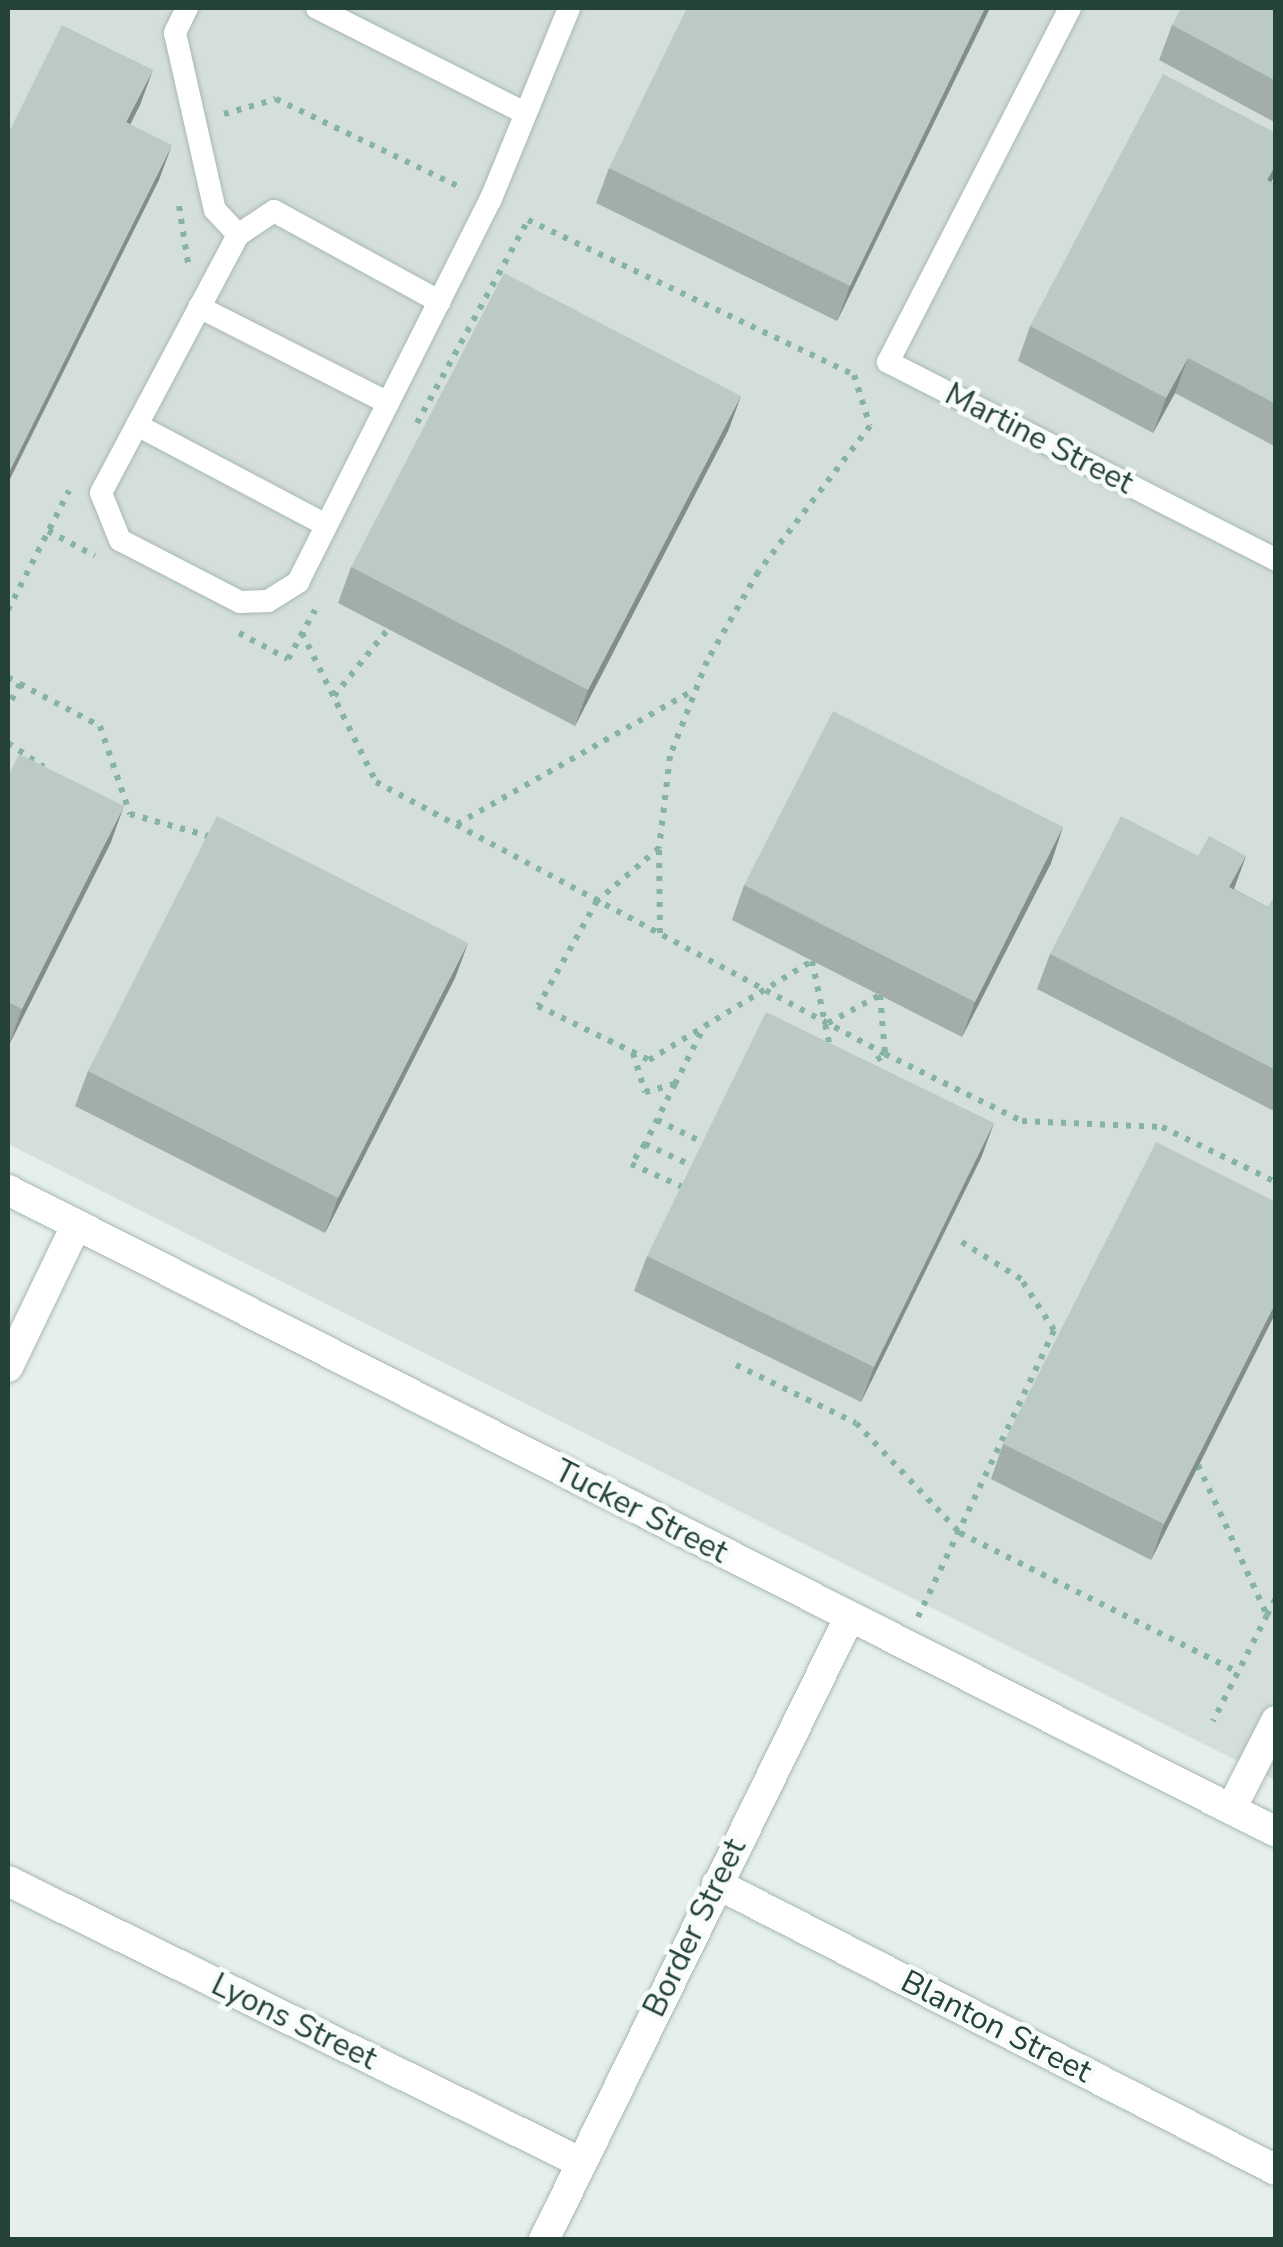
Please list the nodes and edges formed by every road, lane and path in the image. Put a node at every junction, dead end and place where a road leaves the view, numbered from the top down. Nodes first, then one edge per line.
1 (187, 8) edge
2 (317, 8) edge
3 (568, 8) edge
4 (1070, 8) edge
5 (521, 111) junction
6 (197, 121) junction
7 (178, 196) dead end
8 (490, 201) junction
9 (528, 220) junction
10 (238, 235) junction
11 (180, 283) dead end
12 (440, 302) junction
13 (199, 307) junction
14 (388, 403) junction
15 (137, 425) junction
16 (406, 443) dead end
17 (74, 482) dead end
18 (326, 525) junction
19 (48, 531) junction
20 (99, 559) dead end
21 (1276, 560) edge
22 (321, 598) dead end
23 (8, 610) edge
24 (219, 623) dead end
25 (388, 629) dead end
26 (302, 632) junction
27 (8, 677) edge
28 (20, 684) junction
29 (695, 690) junction
30 (334, 696) junction
31 (8, 707) edge
32 (8, 743) edge
33 (21, 766) edge
34 (456, 825) junction
35 (232, 842) edge
36 (659, 848) junction
37 (597, 900) junction
38 (660, 934) junction
39 (764, 989) junction
40 (828, 1023) junction
41 (705, 1025) junction
42 (633, 1052) junction
43 (885, 1054) junction
44 (834, 1071) edge
45 (852, 1076) edge
46 (675, 1084) junction
47 (656, 1120) junction
48 (645, 1144) junction
49 (706, 1144) edge
50 (696, 1166) edge
51 (1276, 1182) edge
52 (684, 1188) edge
53 (8, 1190) edge
54 (76, 1226) junction
55 (957, 1238) edge
56 (736, 1365) dead end
57 (8, 1367) edge
58 (1198, 1465) edge
59 (960, 1532) junction
60 (1276, 1598) edge
61 (1267, 1615) junction
62 (848, 1618) junction
63 (903, 1645) junction
64 (1238, 1672) junction
65 (1213, 1721) dead end
66 (1276, 1721) edge
67 (1230, 1809) junction
68 (1276, 1832) edge
69 (8, 1881) edge
70 (717, 1884) junction
71 (580, 2162) junction
72 (1276, 2170) edge
73 (544, 2240) edge

1 - 6 lane
2 - 5 lane
3 - 5 lane
4 - 21 lane, Martine Street
5 - 8 lane
6 - 8 path
6 - 10 lane
7 - 11 path
8 - 9 path
8 - 12 lane
9 - 16 path
9 - 29 path
10 - 12 lane
10 - 13 lane
12 - 14 lane
13 - 14 lane
13 - 15 lane
14 - 18 lane
15 - 18 lane
15 - 18 lane
17 - 19 path
19 - 20 path
19 - 23 path
22 - 26 path
24 - 26 path
25 - 30 path
26 - 30 path
27 - 28 path
28 - 31 path
28 - 35 path
29 - 34 path
29 - 36 path
30 - 34 path
32 - 33 path
34 - 37 path
36 - 37 path
36 - 38 path
37 - 38 path
37 - 42 path
38 - 39 path
39 - 40 path
39 - 40 path
39 - 41 path
40 - 43 path
40 - 43 path
40 - 44 path
41 - 42 path
41 - 46 path
42 - 46 path
43 - 45 path
43 - 51 path
46 - 47 path
47 - 48 path
47 - 49 path
48 - 50 path
48 - 52 path
53 - 54 street, Tucker Street
54 - 57 street
54 - 62 street, Tucker Street
55 - 59 path
56 - 59 path
58 - 61 path
59 - 63 path
59 - 64 path
60 - 61 path
61 - 64 path
62 - 63 street, Tucker Street
62 - 70 street, Border Street
63 - 67 street, Tucker Street
64 - 65 path
66 - 67 street
67 - 68 street, Tucker Street
69 - 71 street, Lyons Street
70 - 71 street, Border Street
70 - 72 street, Blanton Street
71 - 73 street, Border Street

